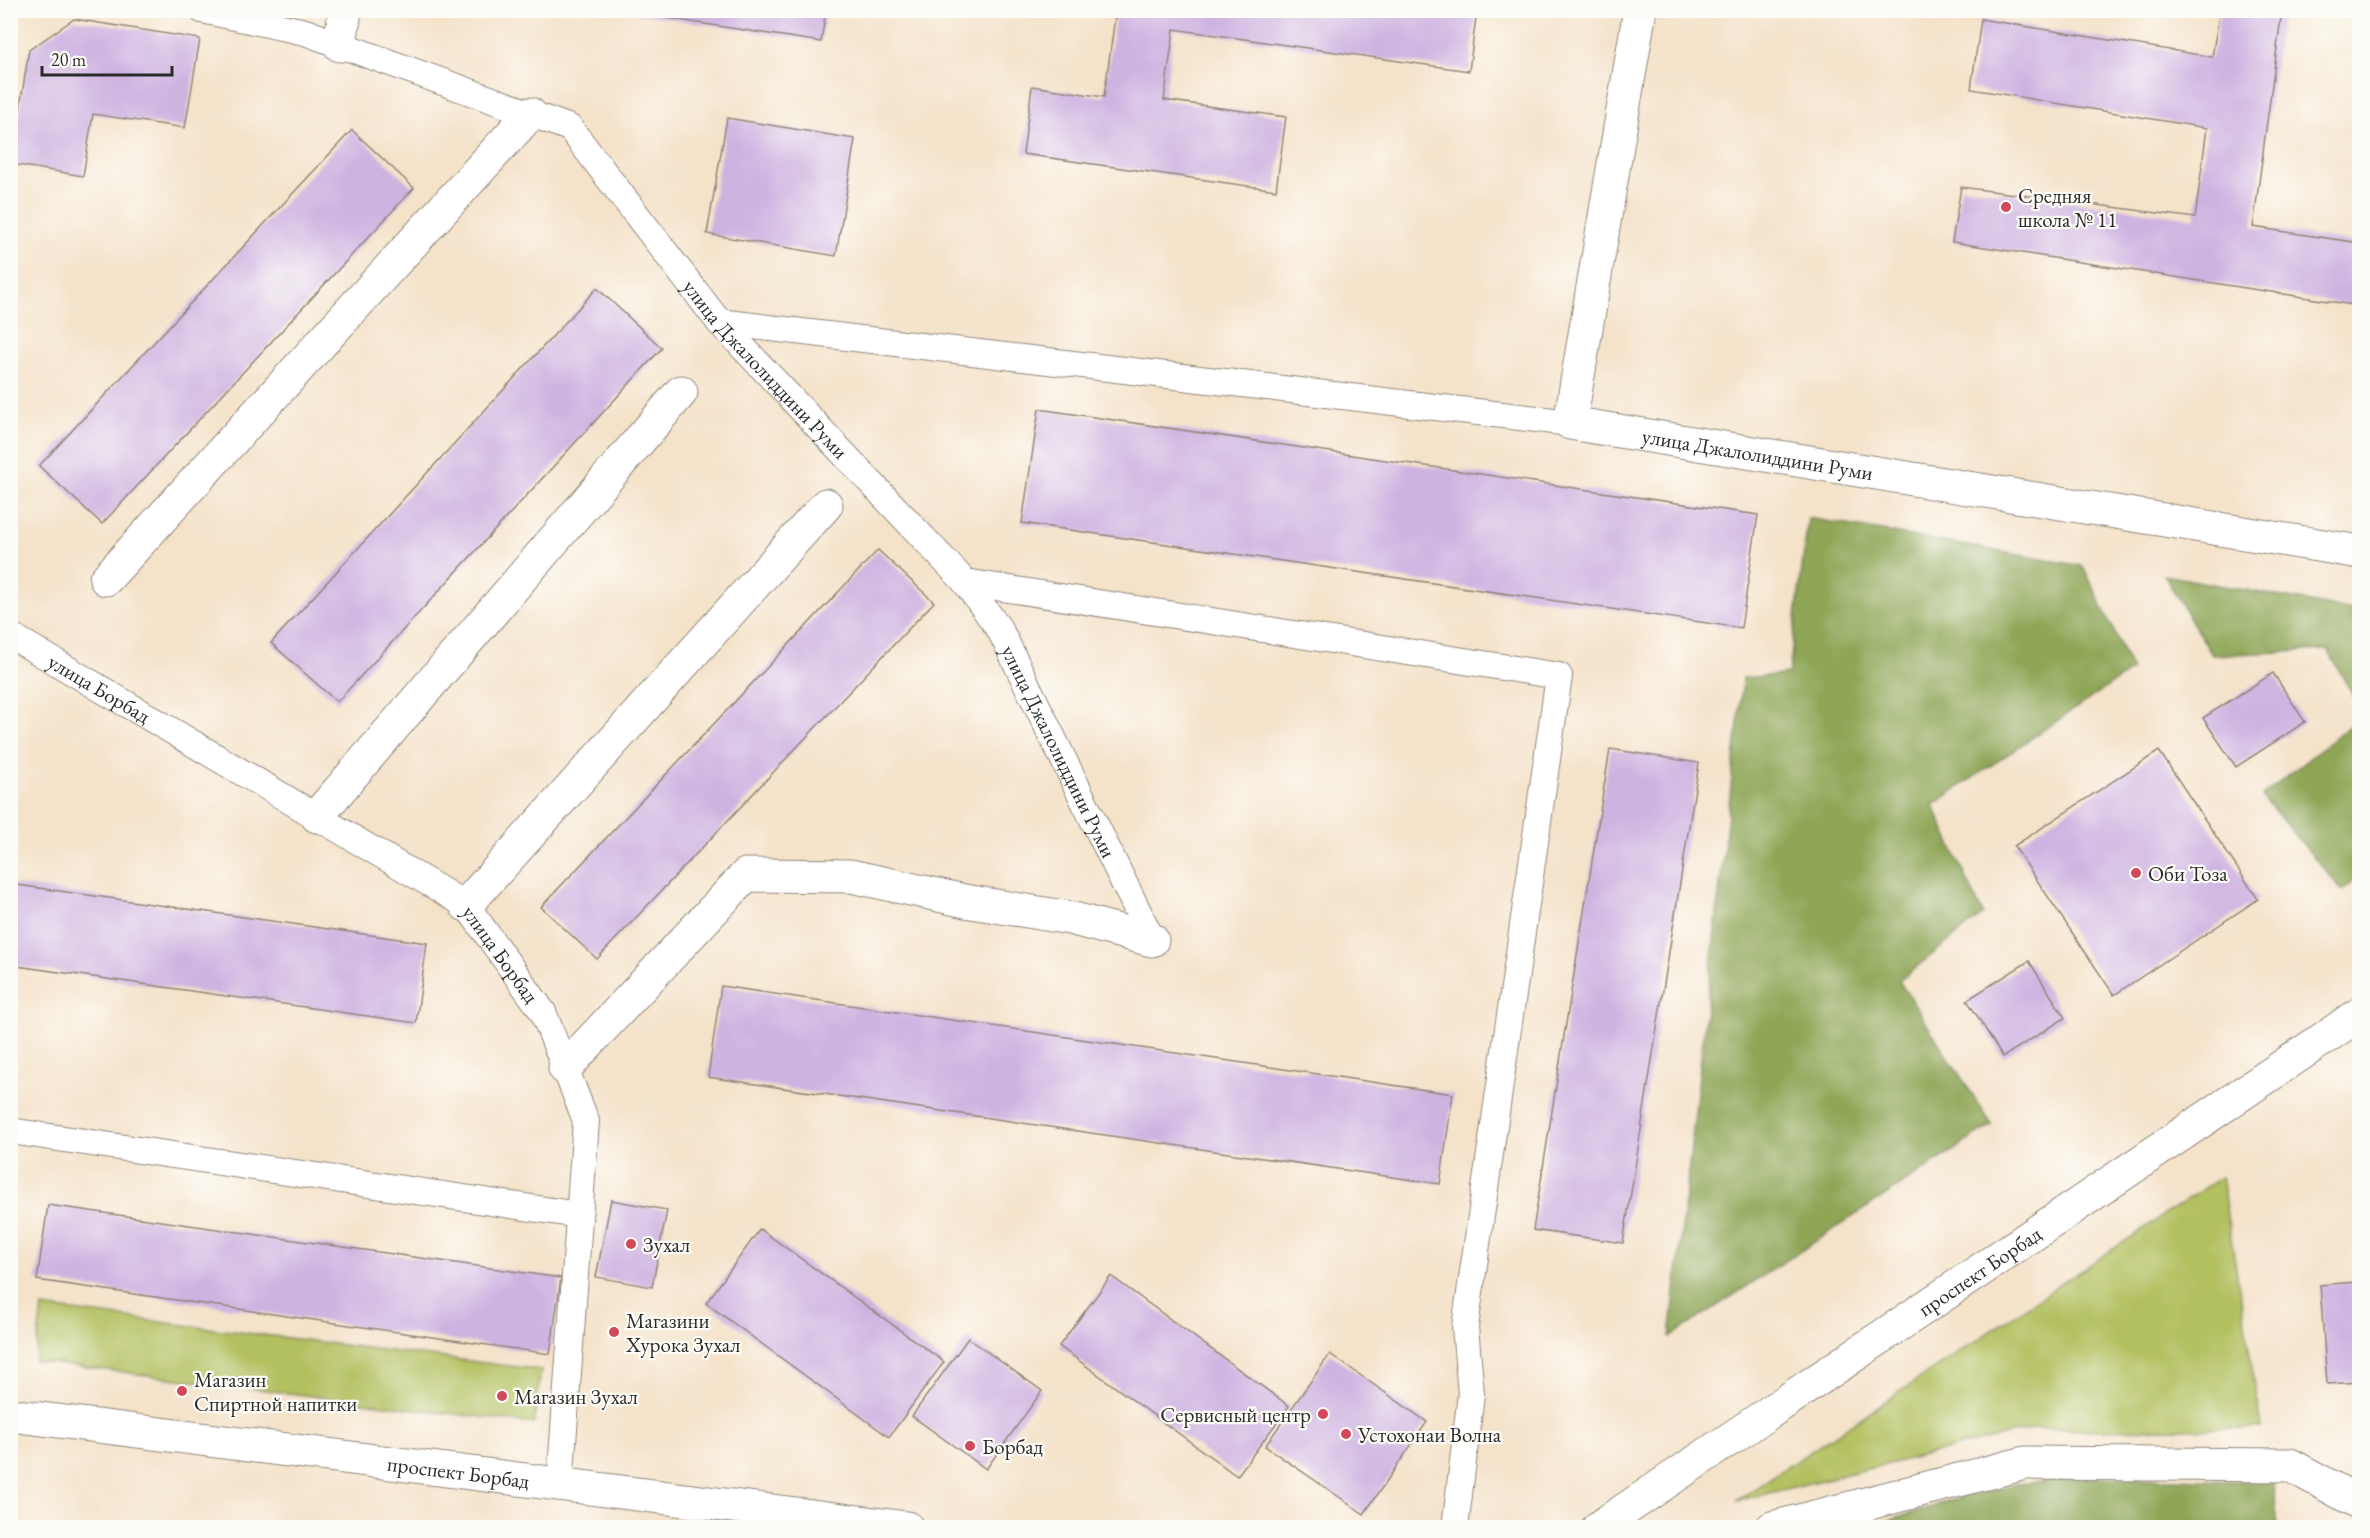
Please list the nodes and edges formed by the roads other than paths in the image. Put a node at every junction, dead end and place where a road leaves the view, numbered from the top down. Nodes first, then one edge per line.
1 (202, 10) edge
2 (345, 10) edge
3 (1640, 10) edge
4 (340, 45) junction
5 (530, 114) junction
6 (719, 322) junction
7 (681, 392) dead end
8 (1570, 423) junction
9 (826, 505) dead end
10 (2360, 552) edge
11 (106, 579) dead end
12 (964, 582) junction
13 (10, 635) edge
14 (317, 816) junction
15 (466, 905) junction
16 (1152, 940) joint
17 (2360, 1014) edge
18 (565, 1068) junction
19 (10, 1131) edge
20 (579, 1215) junction
21 (10, 1415) edge
22 (560, 1485) junction
23 (2360, 1503) edge
24 (779, 1520) edge
25 (907, 1527) edge
26 (1455, 1527) edge
27 (1598, 1527) edge
28 (1772, 1527) edge

1 - 4 lane, улица Джалолиддини Руми
2 - 4 street
3 - 8 street
4 - 5 lane, улица Джалолиддини Руми
5 - 6 lane, улица Джалолиддини Руми
5 - 11 street
6 - 8 lane
6 - 12 lane, улица Джалолиддини Руми
7 - 14 street
8 - 10 street, улица Джалолиддини Руми
9 - 15 street
12 - 16 lane, улица Джалолиддини Руми
12 - 26 lane
13 - 14 lane, улица Борбад
14 - 15 lane, улица Борбад
15 - 18 lane, улица Борбад
16 - 18 street
17 - 27 street, проспект Борбад
18 - 20 lane, улица Борбад
19 - 20 lane
20 - 22 lane, улица Борбад
21 - 22 street, проспект Борбад
22 - 24 street, проспект Борбад
23 - 28 street
24 - 25 street, проспект Борбад

